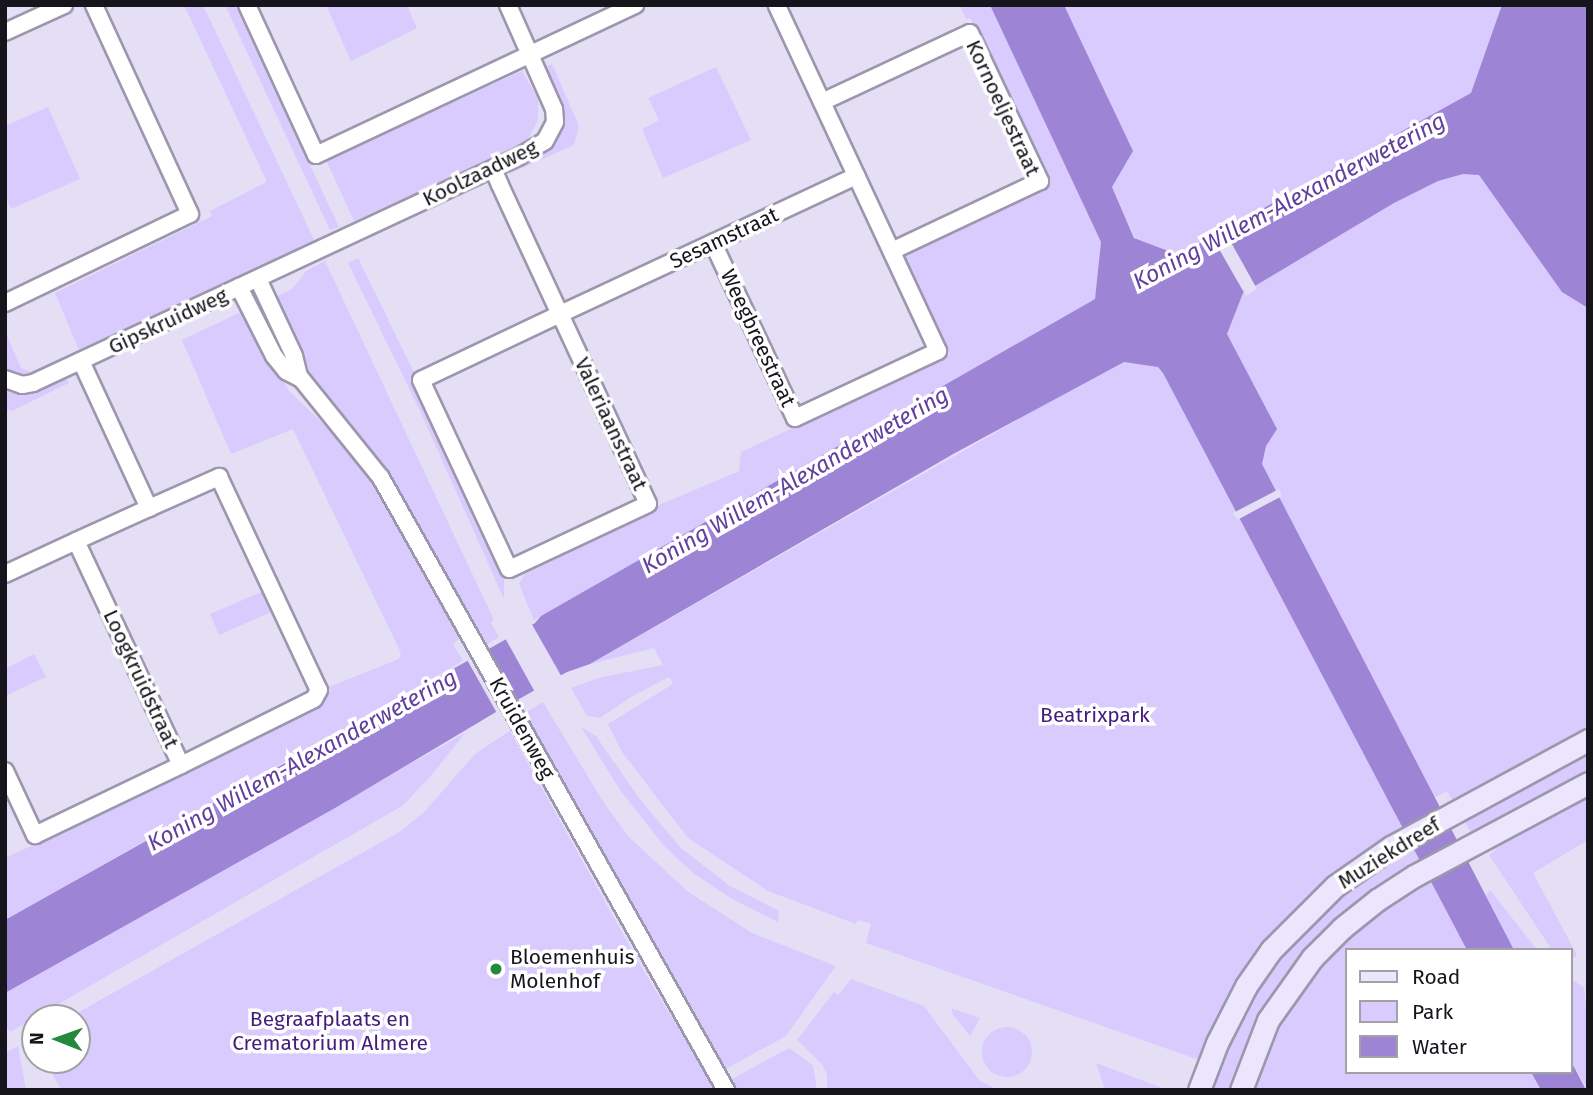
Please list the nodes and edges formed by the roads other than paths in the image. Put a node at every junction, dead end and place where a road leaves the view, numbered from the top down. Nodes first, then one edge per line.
1 (64, 5) edge
2 (94, 5) edge
3 (247, 5) edge
4 (508, 5) edge
5 (635, 5) edge
6 (777, 5) edge
7 (5, 32) edge
8 (531, 54) junction
9 (822, 103) junction
10 (493, 169) junction
11 (856, 176) junction
12 (713, 243) junction
13 (329, 245) joint
14 (892, 251) junction
15 (258, 279) junction
16 (239, 287) junction
17 (5, 303) edge
18 (560, 314) junction
19 (81, 361) junction
20 (300, 377) junction
21 (5, 379) edge
22 (421, 380) joint
23 (149, 508) junction
24 (76, 541) junction
25 (5, 574) edge
26 (1588, 740) edge
27 (181, 765) junction
28 (5, 771) edge
29 (1588, 783) edge
30 (726, 1090) edge
31 (1199, 1090) edge
32 (1241, 1090) edge

1 - 7 street
2 - 17 street
3 - 8 street
4 - 8 street, Koolzaadweg
5 - 8 street
6 - 9 street
8 - 10 street, Koolzaadweg
9 - 11 street
9 - 14 street, Kornoeljestraat
10 - 13 street, Koolzaadweg
10 - 18 street, Valeriaanstraat
11 - 12 street, Sesamstraat
11 - 14 street
12 - 14 street, Weegbreestraat
12 - 18 street, Sesamstraat
13 - 15 street, Gipskruidweg
15 - 16 street, Gipskruidweg
15 - 20 street, Kruidenweg
16 - 19 street, Gipskruidweg
16 - 20 street, Kruidenweg
18 - 22 street, Sesamstraat
18 - 22 street, Valeriaanstraat
19 - 21 street, Gipskruidweg
19 - 23 street
20 - 30 street, Kruidenweg
23 - 24 street
23 - 27 street, Loogkruidstraat
24 - 25 street
24 - 27 street, Loogkruidstraat
26 - 31 main road, Muziekdreef
27 - 28 street
29 - 32 main road, Muziekdreef

